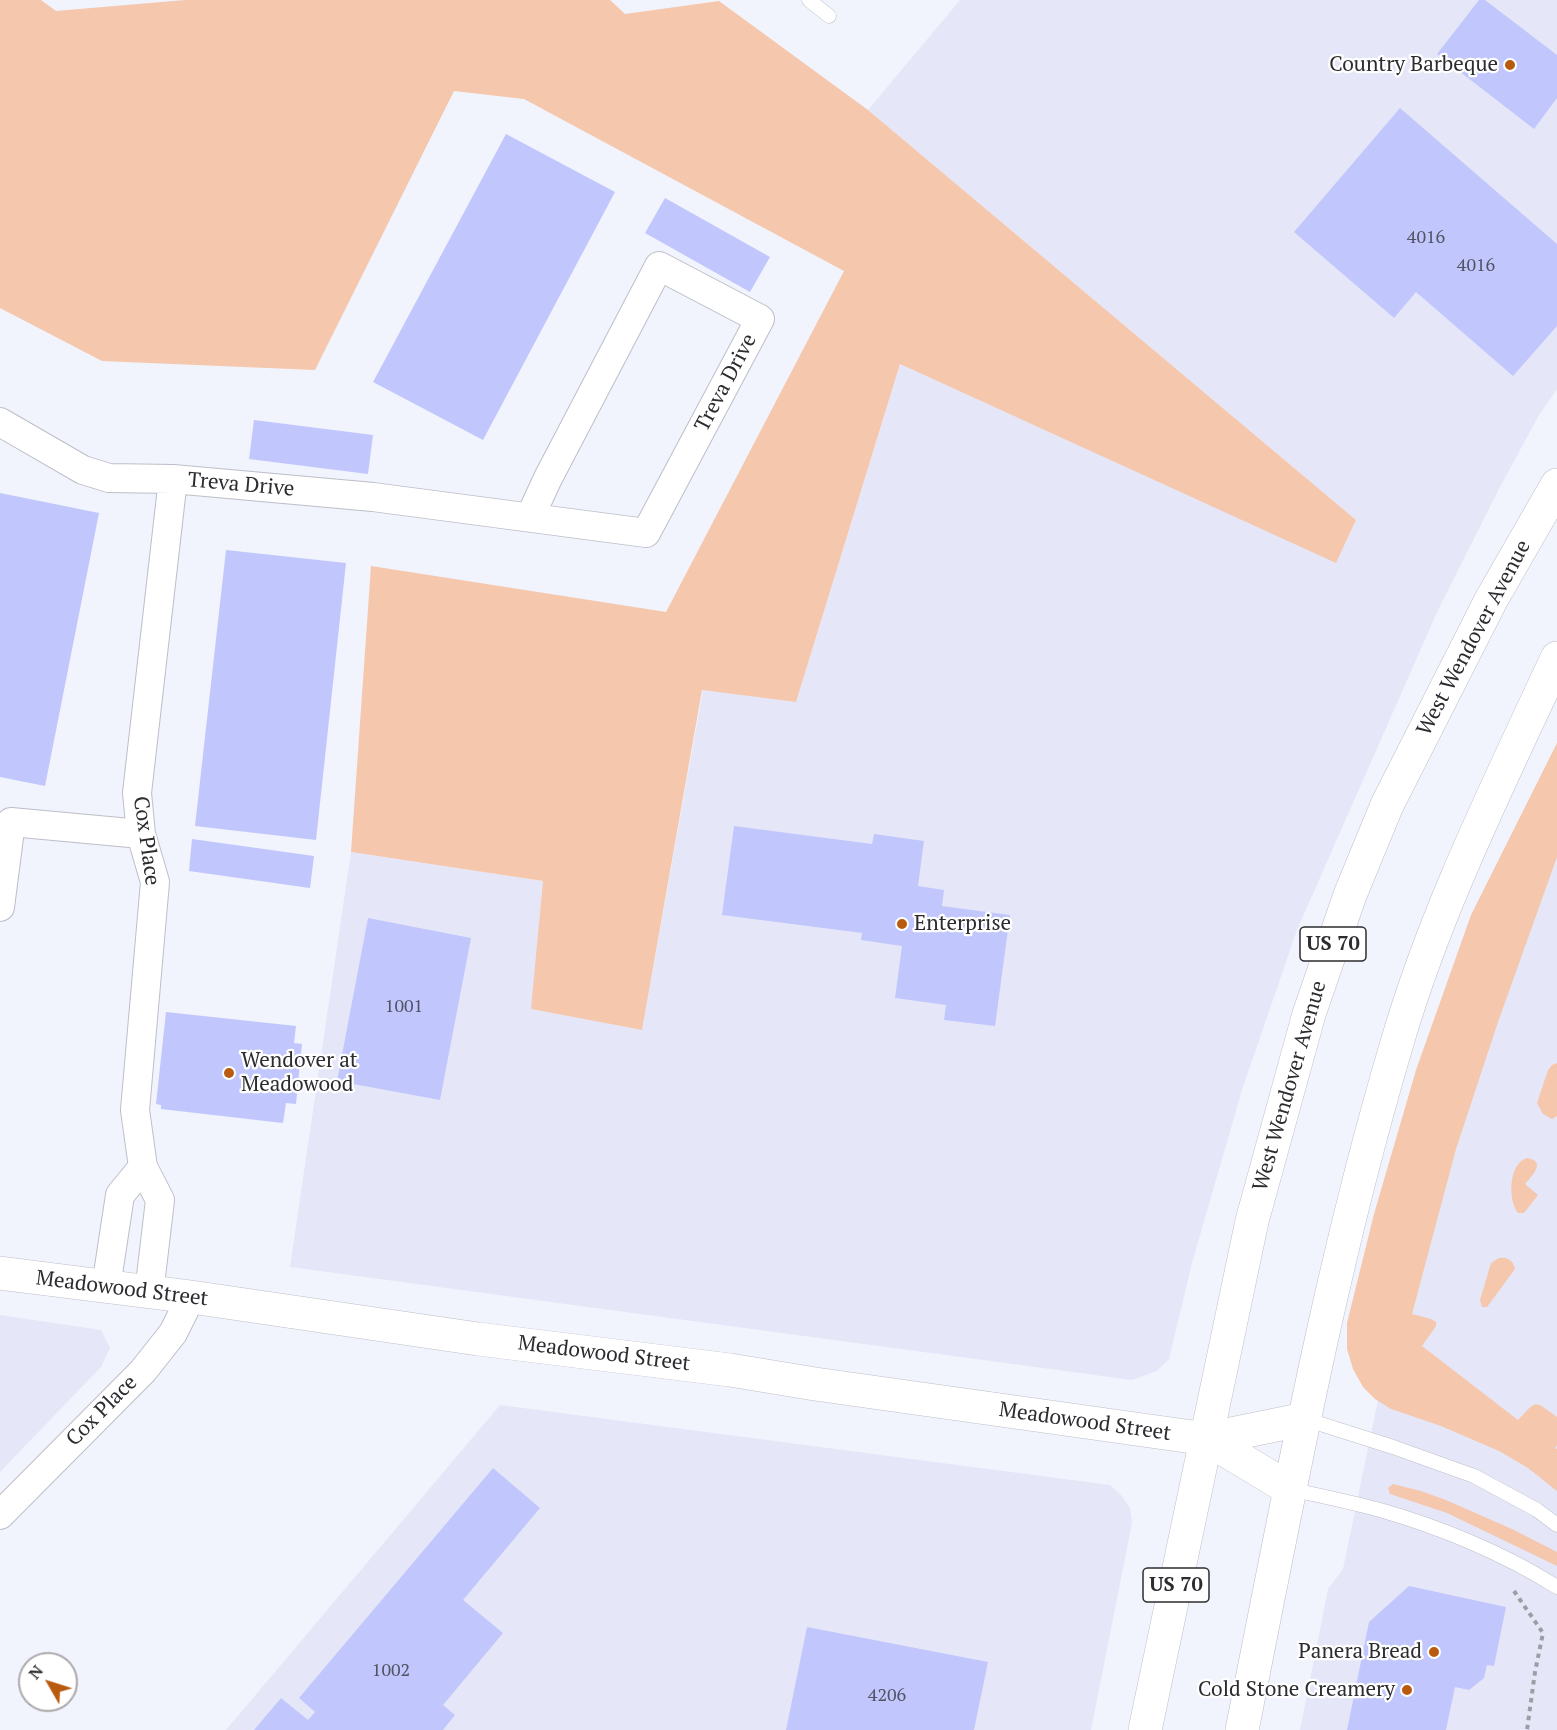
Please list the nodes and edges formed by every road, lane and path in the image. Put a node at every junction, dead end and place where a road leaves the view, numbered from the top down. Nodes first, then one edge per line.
1 (809, 0) edge
2 (829, 16) dead end
3 (0, 422) edge
4 (173, 479) junction
5 (1557, 485) edge
6 (530, 517) junction
7 (1557, 658) edge
8 (141, 834) junction
9 (0, 907) edge
10 (143, 1167) junction
11 (0, 1273) edge
12 (106, 1287) junction
13 (148, 1293) junction
14 (191, 1298) junction
15 (1305, 1419) junction
16 (1207, 1439) junction
17 (1290, 1489) junction
18 (0, 1515) edge
19 (1557, 1525) edge
20 (1520, 1566) junction
21 (1557, 1587) edge
22 (1145, 1730) edge
23 (1242, 1730) edge
24 (1527, 1730) edge

1 - 2 lane
3 - 4 street, Treva Drive
4 - 6 street, Treva Drive
4 - 8 street, Cox Place
5 - 16 main road, West Wendover Avenue / US 70
6 - 6 street, Treva Drive
7 - 15 main road
8 - 9 street
8 - 10 street, Cox Place
10 - 12 street
10 - 13 street, Cox Place
11 - 12 main road, Meadowood Street
12 - 13 main road, Meadowood Street
13 - 14 main road, Meadowood Street
14 - 16 main road, Meadowood Street
14 - 18 street, Cox Place
15 - 16 main road, Meadowood Street
15 - 17 main road
15 - 19 lane
16 - 17 main road, Meadowood Street
16 - 22 main road, West Wendover Avenue / US 70
17 - 20 lane
17 - 23 main road
20 - 21 lane
20 - 24 path

